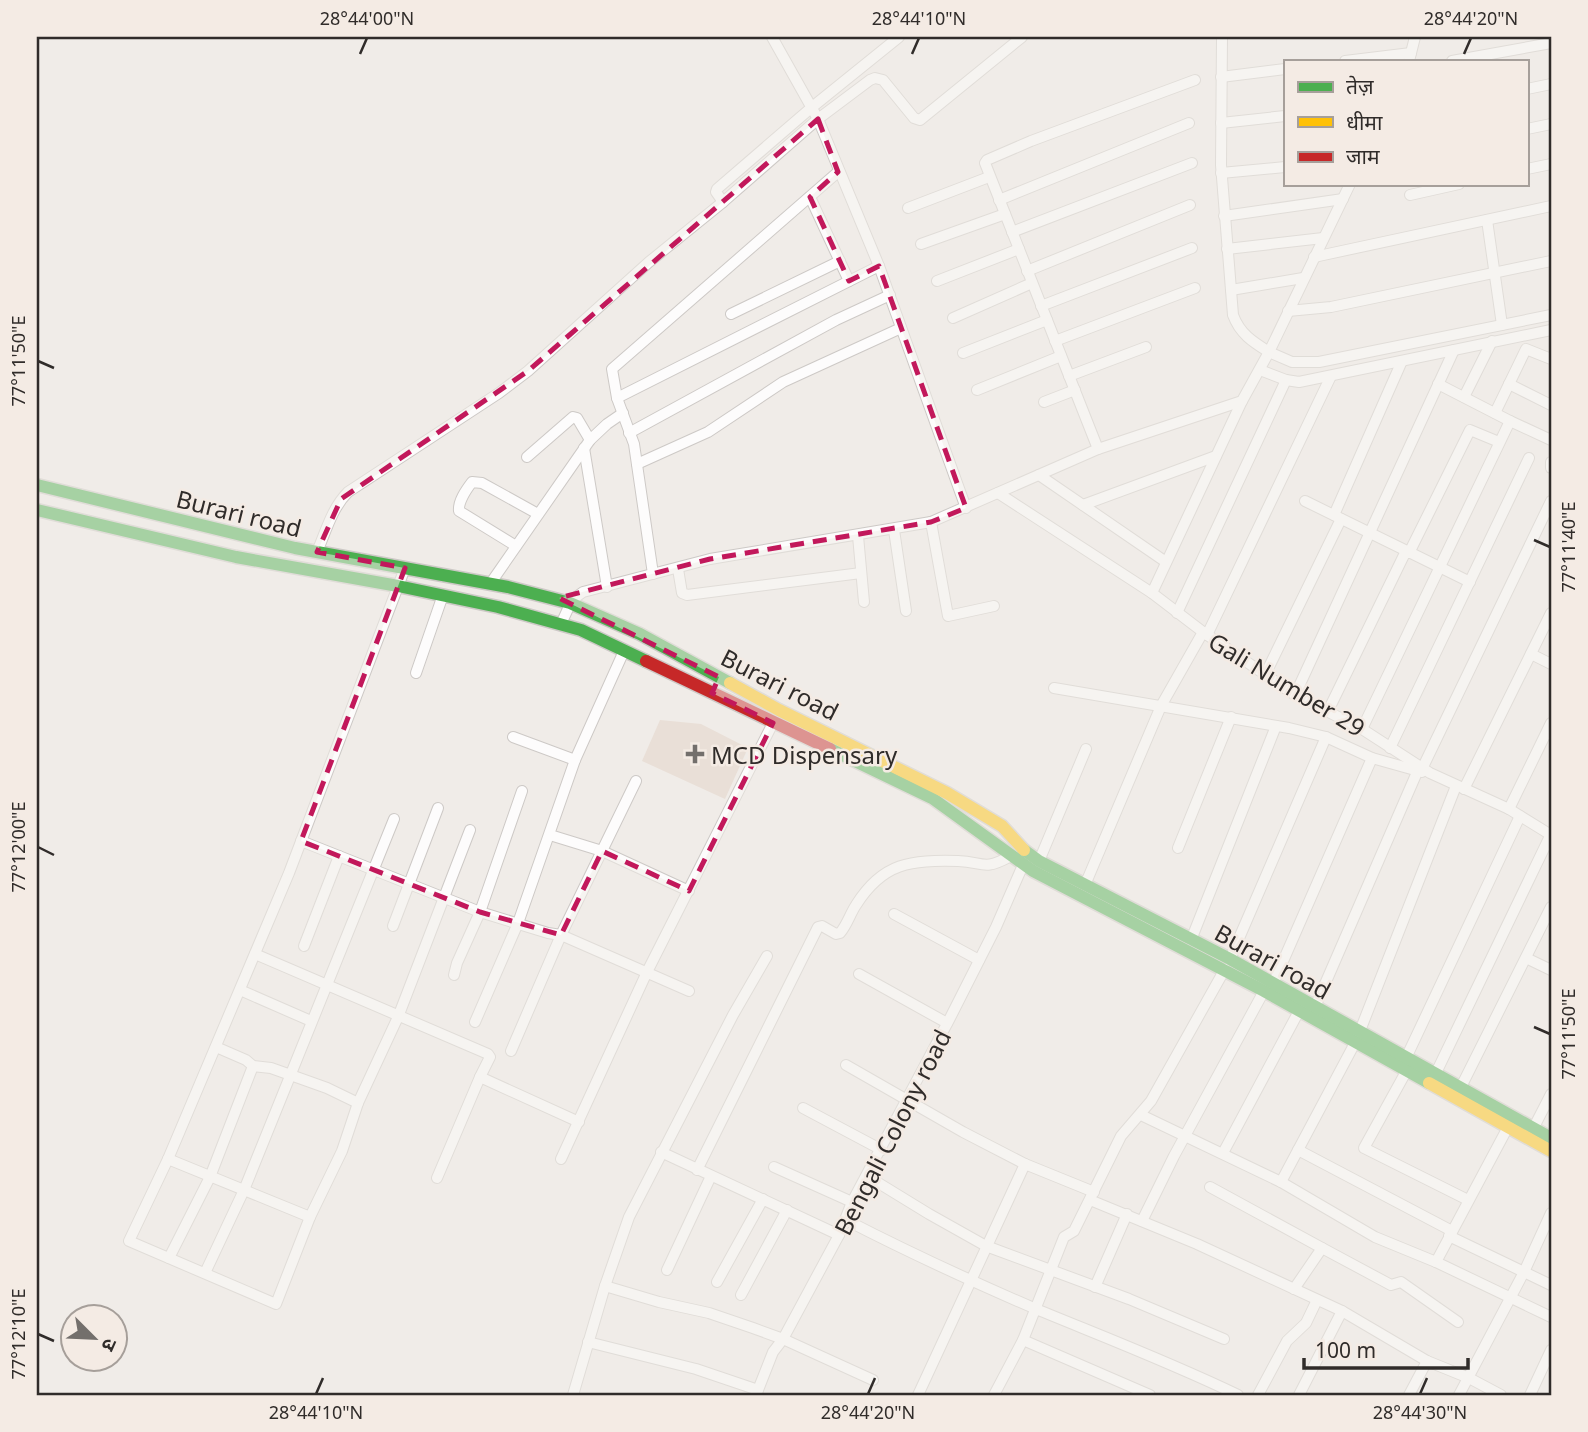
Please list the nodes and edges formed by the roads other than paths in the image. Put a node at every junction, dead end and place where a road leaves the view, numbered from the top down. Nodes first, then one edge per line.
1 (772, 37) edge
2 (899, 37) edge
3 (1022, 37) edge
4 (1222, 37) edge
5 (1415, 37) edge
6 (1551, 43) edge
7 (1410, 57) edge
8 (1480, 59) edge
9 (1361, 60) edge
10 (1284, 69) edge
11 (1221, 77) junction
12 (1195, 80) dead end
13 (1551, 84) edge
14 (1528, 89) edge
15 (814, 114) junction
16 (1284, 116) edge
17 (1189, 123) dead end
18 (1221, 123) junction
19 (1551, 124) edge
20 (1528, 129) edge
21 (1192, 163) dead end
22 (1551, 164) edge
23 (1284, 167) edge
24 (1528, 169) edge
25 (838, 172) junction
26 (1221, 173) junction
27 (989, 177) junction
28 (1349, 186) edge
29 (1451, 186) edge
30 (1410, 195) dead end
31 (810, 197) junction
32 (1343, 199) junction
33 (999, 200) junction
34 (1190, 205) dead end
35 (1551, 206) edge
36 (908, 208) dead end
37 (1004, 214) junction
38 (1224, 215) junction
39 (1487, 220) junction
40 (1012, 232) junction
41 (1323, 237) junction
42 (921, 244) dead end
43 (1192, 247) dead end
44 (1018, 249) junction
45 (1227, 249) junction
46 (1314, 257) junction
47 (840, 261) junction
48 (1551, 261) edge
49 (879, 266) junction
50 (1027, 271) junction
51 (1495, 273) junction
52 (1303, 278) junction
53 (849, 281) junction
54 (937, 281) dead end
55 (1032, 283) junction
56 (1195, 288) dead end
57 (1231, 290) junction
58 (890, 295) junction
59 (1041, 306) junction
60 (1288, 311) junction
61 (731, 314) dead end
62 (1551, 315) edge
63 (953, 318) dead end
64 (1047, 320) junction
65 (1502, 325) junction
66 (901, 328) junction
67 (1551, 330) edge
68 (1055, 341) junction
69 (1492, 341) junction
70 (1146, 348) dead end
71 (1454, 350) junction
72 (963, 353) dead end
73 (1061, 356) junction
74 (1551, 359) edge
75 (1265, 361) junction
76 (1402, 361) junction
77 (1069, 376) junction
78 (1331, 376) junction
79 (1286, 380) junction
80 (1438, 384) junction
81 (1509, 384) junction
82 (976, 390) dead end
83 (1075, 390) junction
84 (1464, 397) junction
85 (617, 398) junction
86 (1242, 401) junction
87 (1044, 402) dead end
88 (1551, 405) edge
89 (623, 413) junction
90 (1495, 413) junction
91 (1510, 421) junction
92 (629, 433) junction
93 (1551, 440) edge
94 (1499, 442) junction
95 (587, 444) junction
96 (1098, 449) junction
97 (1216, 456) junction
98 (527, 457) dead end
99 (1529, 458) dead end
100 (1551, 462) edge
101 (637, 464) junction
102 (1551, 468) edge
103 (1039, 475) junction
104 (37, 485) edge
105 (999, 493) junction
106 (1305, 501) dead end
107 (1551, 501) edge
108 (1083, 505) junction
109 (966, 508) junction
110 (37, 510) edge
111 (538, 514) junction
112 (1338, 517) junction
113 (931, 522) junction
114 (894, 530) junction
115 (1370, 534) junction
116 (858, 536) junction
117 (516, 546) junction
118 (317, 552) junction
119 (1408, 552) junction
120 (1166, 562) junction
121 (1439, 567) junction
122 (405, 568) junction
123 (678, 569) junction
124 (861, 573) junction
125 (653, 574) junction
126 (1469, 582) junction
127 (490, 584) junction
128 (398, 586) junction
129 (607, 587) junction
130 (1152, 593) junction
131 (443, 595) junction
132 (864, 602) dead end
133 (570, 603) junction
134 (994, 607) dead end
135 (906, 611) dead end
136 (1177, 613) junction
137 (1551, 613) edge
138 (561, 624) junction
139 (1205, 633) junction
140 (624, 650) junction
141 (1531, 654) junction
142 (1551, 664) edge
143 (416, 673) dead end
144 (1265, 675) junction
145 (719, 677) junction
146 (1054, 688) dead end
147 (712, 693) junction
148 (1295, 695) junction
149 (1161, 706) junction
150 (1328, 712) junction
151 (1231, 717) junction
152 (773, 723) junction
153 (1551, 723) edge
154 (1276, 726) junction
155 (1362, 729) junction
156 (513, 737) dead end
157 (1326, 737) junction
158 (1390, 748) junction
159 (1086, 749) dead end
160 (1372, 758) junction
161 (575, 761) junction
162 (1423, 771) junction
163 (636, 781) dead end
164 (1460, 788) junction
165 (522, 791) dead end
166 (438, 808) dead end
167 (1508, 809) junction
168 (1520, 816) junction
169 (394, 819) dead end
170 (470, 830) dead end
171 (1551, 834) edge
172 (551, 835) junction
173 (301, 841) junction
174 (1178, 848) dead end
175 (602, 851) junction
176 (339, 856) junction
177 (1009, 857) junction
178 (1039, 861) junction
179 (1023, 865) junction
180 (374, 870) junction
181 (410, 884) junction
182 (1085, 885) junction
183 (689, 891) junction
184 (445, 898) junction
185 (480, 912) junction
186 (1550, 912) edge
187 (894, 914) dead end
188 (518, 923) junction
189 (393, 926) dead end
190 (561, 935) junction
191 (1191, 940) junction
192 (304, 946) dead end
193 (255, 954) junction
194 (767, 956) dead end
195 (1526, 958) junction
196 (979, 960) junction
197 (1227, 964) junction
198 (1551, 970) edge
199 (647, 972) junction
200 (859, 974) dead end
201 (454, 975) dead end
202 (326, 987) junction
203 (1269, 987) junction
204 (240, 990) junction
205 (689, 991) dead end
206 (1315, 1007) junction
207 (1299, 1011) junction
208 (398, 1017) junction
209 (311, 1021) junction
210 (475, 1022) dead end
211 (947, 1023) junction
212 (1357, 1037) junction
213 (216, 1046) junction
214 (511, 1051) dead end
215 (1406, 1064) junction
216 (846, 1065) dead end
217 (253, 1066) junction
218 (1434, 1075) junction
219 (291, 1076) junction
220 (480, 1077) junction
221 (1460, 1089) junction
222 (1551, 1094) edge
223 (908, 1099) junction
224 (358, 1103) junction
225 (803, 1108) dead end
226 (1141, 1115) junction
227 (579, 1122) junction
228 (1508, 1127) junction
229 (1534, 1129) junction
230 (1186, 1137) junction
231 (1551, 1138) edge
232 (882, 1150) junction
233 (1298, 1150) junction
234 (1551, 1151) edge
235 (661, 1152) junction
236 (1223, 1153) junction
237 (168, 1159) junction
238 (561, 1159) dead end
239 (1025, 1164) junction
240 (774, 1167) dead end
241 (697, 1170) junction
242 (711, 1176) junction
243 (867, 1176) junction
244 (210, 1177) junction
245 (437, 1178) dead end
246 (1281, 1182) junction
247 (1210, 1187) dead end
248 (244, 1191) junction
249 (1092, 1196) junction
250 (763, 1199) junction
251 (1468, 1200) junction
252 (852, 1202) junction
253 (787, 1210) junction
254 (1551, 1213) edge
255 (1127, 1214) junction
256 (310, 1217) junction
257 (846, 1220) junction
258 (1142, 1221) junction
259 (1451, 1233) junction
260 (839, 1235) junction
261 (986, 1246) junction
262 (1322, 1248) junction
263 (169, 1258) junction
264 (1436, 1262) junction
265 (667, 1270) dead end
266 (1050, 1271) junction
267 (1524, 1272) junction
268 (205, 1273) junction
269 (971, 1280) junction
270 (717, 1282) dead end
271 (1551, 1285) edge
272 (605, 1286) junction
273 (1095, 1287) junction
274 (1294, 1289) junction
275 (741, 1295) dead end
276 (1510, 1297) junction
277 (1317, 1300) junction
278 (1037, 1309) junction
279 (1342, 1311) junction
280 (1551, 1317) edge
281 (1458, 1322) dead end
282 (783, 1339) junction
283 (1224, 1339) dead end
284 (1023, 1340) junction
285 (588, 1342) junction
286 (1551, 1350) edge
287 (1427, 1361) junction
288 (1469, 1378) junction
289 (873, 1380) dead end
290 (758, 1394) edge
291 (573, 1395) edge
292 (918, 1395) edge
293 (994, 1395) edge
294 (1150, 1395) edge
295 (1238, 1395) edge
296 (1258, 1395) edge
297 (1299, 1395) edge
298 (1409, 1395) edge
299 (1459, 1395) edge
300 (1501, 1395) edge
301 (1530, 1395) edge

1 - 15 street
2 - 15 street
3 - 15 street
4 - 11 street
5 - 7 street
6 - 8 street
7 - 9 street
10 - 11 street
11 - 18 street
12 - 27 street
13 - 14 street
15 - 25 street
15 - 118 street
16 - 18 street
17 - 33 street
18 - 26 street
19 - 20 street
21 - 40 street
22 - 24 street
23 - 26 street
25 - 31 street
25 - 49 street
26 - 38 street
27 - 33 street
27 - 36 street
28 - 32 street
29 - 30 street
31 - 47 street
31 - 85 street
32 - 38 street
32 - 41 street
33 - 37 street
34 - 50 street
35 - 39 street
37 - 40 street
37 - 42 street
38 - 45 street
39 - 46 street
39 - 51 street
40 - 44 street
41 - 45 street
41 - 46 street
43 - 59 street
44 - 50 street
44 - 54 street
45 - 57 street
46 - 52 street
47 - 53 street
47 - 61 street
48 - 51 street
49 - 53 street
49 - 58 street
50 - 55 street
51 - 60 street
51 - 65 street
52 - 57 street
52 - 60 street
53 - 85 street
55 - 59 street
55 - 63 street
56 - 68 street
57 - 75 street
58 - 66 street
58 - 92 street
59 - 64 street
60 - 75 street
62 - 65 street
64 - 68 street
64 - 72 street
65 - 75 street
66 - 101 street
66 - 109 street
67 - 69 street
68 - 73 street
69 - 71 street
69 - 84 street
70 - 77 street
71 - 76 street
71 - 80 street
73 - 77 street
73 - 82 street
74 - 81 street
75 - 79 street
75 - 86 street
76 - 78 street
76 - 112 street
77 - 83 street
78 - 79 street
78 - 139 street
79 - 136 street
80 - 84 street
80 - 115 street
81 - 88 street
81 - 90 street
83 - 87 street
83 - 96 street
84 - 90 street
85 - 89 street
86 - 96 street
86 - 97 street
89 - 92 street
89 - 95 street
90 - 91 street
91 - 93 street
91 - 94 street
92 - 101 street
94 - 119 street
94 - 121 street
95 - 98 street
95 - 111 street
95 - 129 street
96 - 103 street
97 - 108 street
97 - 120 street
99 - 126 street
100 - 102 street
101 - 125 street
103 - 105 street
103 - 108 street
104 - 118 main road, Burari road
105 - 109 street
105 - 130 street, Gali Number 29
106 - 112 street
107 - 162 street
108 - 120 street
109 - 113 street
110 - 128 main road, Burari road
111 - 117 street
111 - 117 street
112 - 115 street
112 - 144 street
113 - 114 street
113 - 134 street
114 - 116 street
114 - 135 street
115 - 119 street
115 - 148 street
116 - 123 street
116 - 124 street
117 - 127 street
118 - 122 main road, Burari road
119 - 121 street
119 - 150 street
120 - 130 street
121 - 126 street
121 - 155 street
122 - 127 main road, Burari road
122 - 128 street
123 - 124 street
123 - 125 street
124 - 132 street
125 - 129 street
126 - 158 street
127 - 133 main road, Burari road
128 - 131 main road, Burari road
128 - 173 street
129 - 133 street
130 - 136 street, Gali Number 29
131 - 138 main road, Burari road
131 - 143 street
133 - 138 street
133 - 145 main road, Burari road
136 - 139 street, Gali Number 29
137 - 141 street
138 - 140 main road, Burari road
139 - 144 street, Gali Number 29
139 - 149 street
140 - 147 main road, Burari road
140 - 161 street
141 - 142 street
141 - 164 street
144 - 148 street, Gali Number 29
145 - 147 main road
145 - 178 main road, Burari road
146 - 149 street
147 - 152 main road, Burari road
148 - 150 street, Gali Number 29
149 - 151 street
149 - 182 street
150 - 155 street, Gali Number 29
151 - 154 street
151 - 174 street
152 - 177 main road, Burari road
152 - 183 street
153 - 167 street
154 - 157 street
154 - 191 street
155 - 158 street, Gali Number 29
156 - 161 street
157 - 160 street
157 - 197 street
158 - 162 street, Gali Number 29
159 - 178 street
160 - 162 street
160 - 203 street
161 - 172 street
162 - 164 street, Gali Number 29
162 - 206 street
163 - 175 street
164 - 167 street, Gali Number 29
164 - 212 street
165 - 185 street
166 - 181 street
167 - 168 street, Gali Number 29
168 - 171 street, Gali Number 29
168 - 215 street
169 - 180 street
170 - 184 street
171 - 218 street
172 - 175 street
172 - 188 street
173 - 176 street
173 - 193 street
175 - 183 street
175 - 190 street
176 - 180 street
176 - 192 street
177 - 179 main road, Burari road
177 - 241 street
178 - 182 main road, Burari road
179 - 196 street, Bengali Colony road
179 - 197 main road, Burari road
180 - 181 street
180 - 202 street
181 - 184 street
181 - 189 street
182 - 191 main road, Burari road
183 - 199 street
184 - 185 street
184 - 208 street
185 - 188 street
185 - 201 street
186 - 195 street
187 - 196 street
188 - 190 street
188 - 210 street
190 - 199 street
190 - 214 street
191 - 197 main road, Burari road
193 - 202 street
193 - 204 street
194 - 235 street
195 - 198 street
195 - 221 street
196 - 211 street, Bengali Colony road
197 - 203 main road, Burari road
197 - 226 street
199 - 205 street
199 - 227 street
200 - 211 street
202 - 208 street
202 - 209 street
203 - 206 main road, Burari road
203 - 207 main road, Burari road
203 - 230 street
204 - 209 street
204 - 213 street
206 - 212 main road, Burari road
207 - 212 main road, Burari road
207 - 236 street
208 - 220 street
208 - 224 street
209 - 219 street
211 - 223 street, Bengali Colony road
212 - 215 main road, Burari road
212 - 233 street
213 - 217 street
213 - 237 street
215 - 218 main road, Burari road
215 - 228 main road, Burari road
215 - 251 street
216 - 223 street
217 - 219 street
217 - 244 street
218 - 221 main road, Burari road
219 - 224 street
219 - 248 street
220 - 227 street
220 - 245 street
221 - 229 main road, Burari road
222 - 229 street
223 - 232 street, Bengali Colony road
223 - 239 street
224 - 256 street
225 - 232 street
226 - 230 street
226 - 249 street
227 - 238 street
228 - 234 main road, Burari road
228 - 251 street
229 - 231 main road, Burari road
230 - 236 street
230 - 258 street
232 - 243 street, Bengali Colony road
233 - 246 street
233 - 259 street
235 - 241 street
235 - 272 street
236 - 246 street
237 - 244 street
237 - 263 street
239 - 249 street
239 - 261 street
240 - 252 street
241 - 242 street
242 - 250 street
242 - 265 street
243 - 252 street, Bengali Colony road
243 - 261 street
244 - 248 street
244 - 263 street
246 - 264 street
247 - 262 street
248 - 256 street
248 - 268 street
249 - 255 street
249 - 266 street
250 - 253 street
250 - 270 street
251 - 259 street
252 - 257 street, Bengali Colony road
253 - 260 street
253 - 275 street
254 - 267 street
255 - 258 street
255 - 273 street
256 - 268 street
257 - 260 street, Bengali Colony road
257 - 269 street
258 - 274 street
259 - 264 street
259 - 267 street
260 - 282 street, Bengali Colony road
261 - 266 street
261 - 269 street
262 - 274 street
262 - 281 street
263 - 268 street
264 - 276 street
266 - 273 street
266 - 278 street
267 - 271 street
267 - 276 street
269 - 278 street
269 - 292 street
272 - 282 street
272 - 285 street
273 - 283 street
274 - 277 street
276 - 280 street
276 - 288 street
277 - 279 street
277 - 296 street
278 - 284 street
278 - 295 street
279 - 287 street
279 - 297 street
282 - 289 street
282 - 290 street, Bengali Colony road
284 - 293 street
284 - 294 street
285 - 290 street
285 - 291 street
286 - 301 street
287 - 288 street
287 - 298 street
288 - 299 street
288 - 300 street

